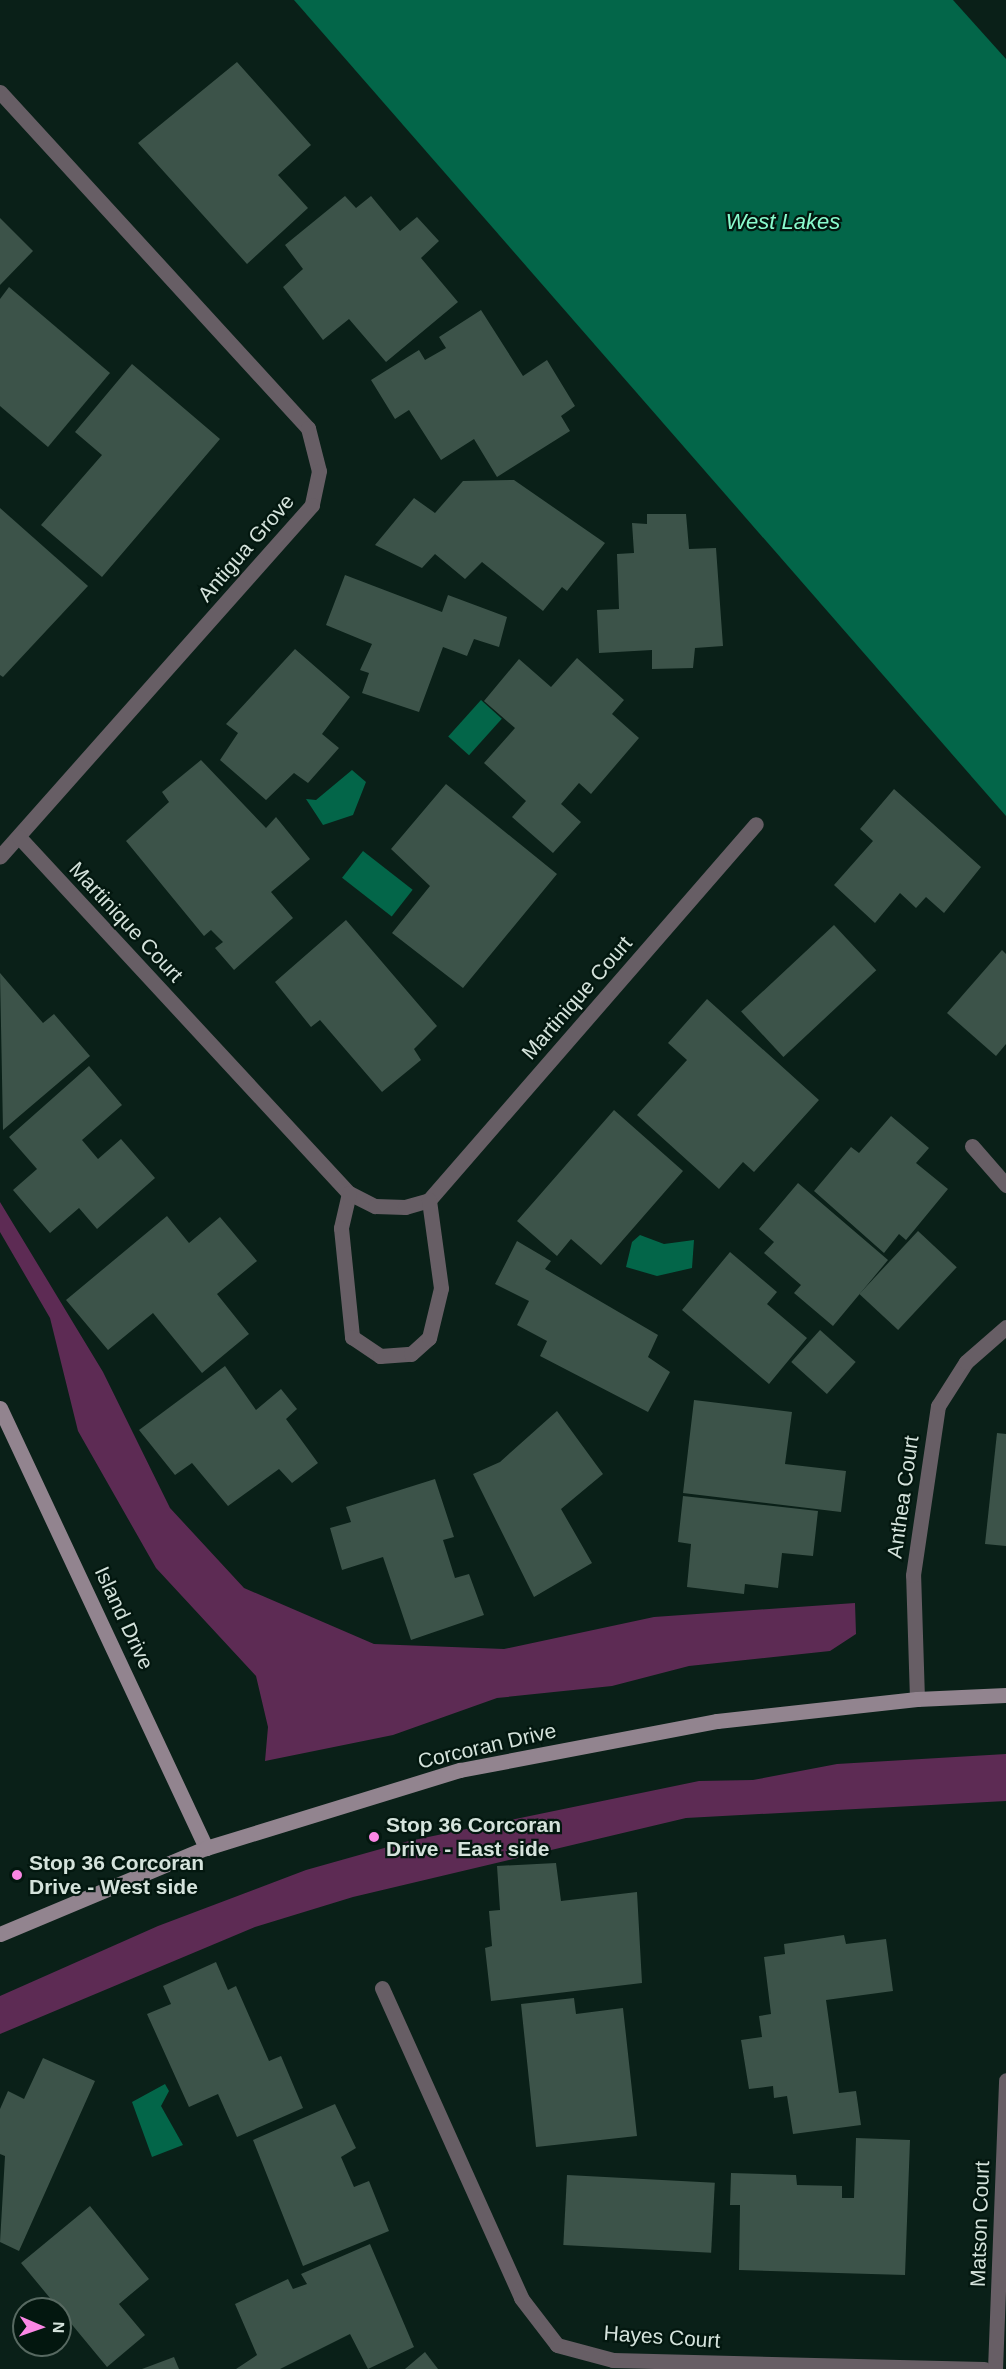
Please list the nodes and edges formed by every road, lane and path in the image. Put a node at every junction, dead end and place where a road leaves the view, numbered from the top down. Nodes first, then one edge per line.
1 (0, 92) edge
2 (756, 824) dead end
3 (19, 837) junction
4 (0, 856) edge
5 (972, 1146) dead end
6 (1006, 1185) edge
7 (349, 1194) junction
8 (429, 1200) junction
9 (1006, 1327) edge
10 (0, 1408) edge
11 (1006, 1695) edge
12 (917, 1699) junction
13 (206, 1848) junction
14 (0, 1934) edge
15 (382, 1988) dead end
16 (1006, 2080) edge
17 (984, 2369) edge
18 (995, 2369) edge

1 - 3 street, Antigua Grove
2 - 8 street, Martinique Court
3 - 4 street, Antigua Grove
3 - 7 street, Martinique Court
5 - 6 street
7 - 8 street, Martinique Court
7 - 8 street
9 - 12 street, Anthea Court
10 - 13 street, Island Drive
11 - 12 street, Corcoran Drive
12 - 13 street, Corcoran Drive
13 - 14 street, Corcoran Drive
15 - 17 street, Hayes Court
16 - 18 street, Matson Court

